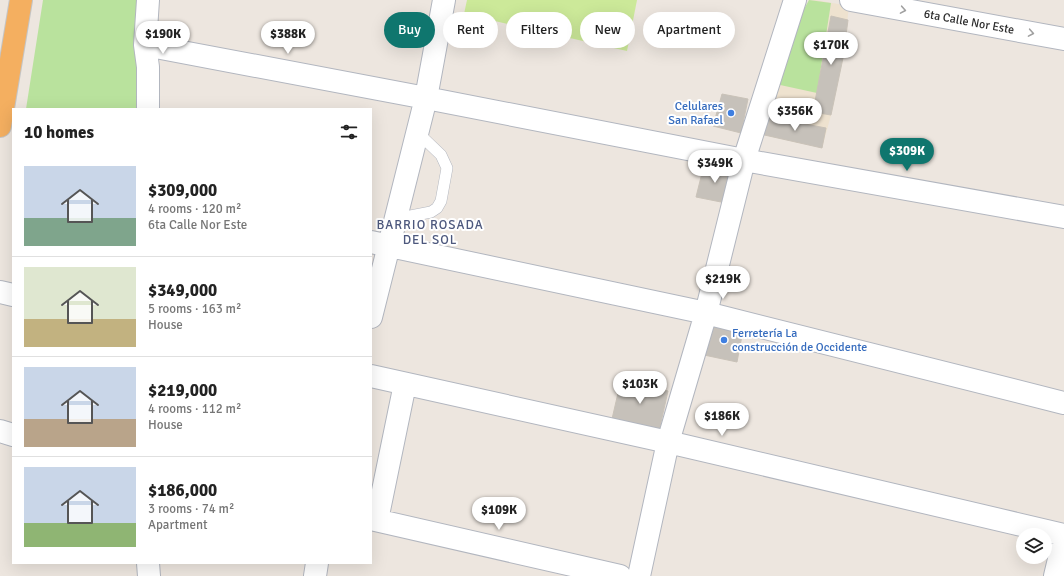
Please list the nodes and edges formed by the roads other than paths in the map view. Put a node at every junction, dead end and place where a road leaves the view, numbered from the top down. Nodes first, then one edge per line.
1 (20, 0) edge
2 (148, 0) edge
3 (444, 0) edge
4 (795, 0) edge
5 (853, 0) edge
6 (1064, 39) edge
7 (145, 45) junction
8 (426, 98) junction
9 (148, 108) edge
10 (0, 126) edge
11 (417, 132) junction
12 (744, 160) junction
13 (1064, 217) edge
14 (395, 219) junction
15 (380, 245) edge
16 (0, 292) edge
17 (12, 295) edge
18 (372, 309) edge
19 (706, 313) junction
20 (372, 376) edge
21 (405, 384) junction
22 (1064, 403) edge
23 (0, 432) edge
24 (12, 435) edge
25 (668, 442) junction
26 (374, 519) edge
27 (1064, 537) edge
28 (148, 564) edge
29 (317, 564) edge
30 (149, 576) edge
31 (315, 576) edge
32 (620, 576) edge
33 (639, 576) edge
34 (1055, 576) edge

1 - 10 highway
2 - 7 street
3 - 8 street
4 - 12 street
5 -> 6 street, 6ta Calle Nor Este
7 - 8 street
7 - 9 street
8 - 11 street
8 - 12 street
11 - 14 street
11 - 14 lane
12 - 13 street
12 - 19 street
14 - 15 street
15 - 18 street
15 - 19 street
16 - 17 street
19 - 22 street
19 - 25 street
20 - 21 street
21 - 25 street
21 - 26 street
23 - 24 street
25 - 27 street
25 - 33 street
26 - 32 street
27 - 34 street
28 - 30 street
29 - 31 street

